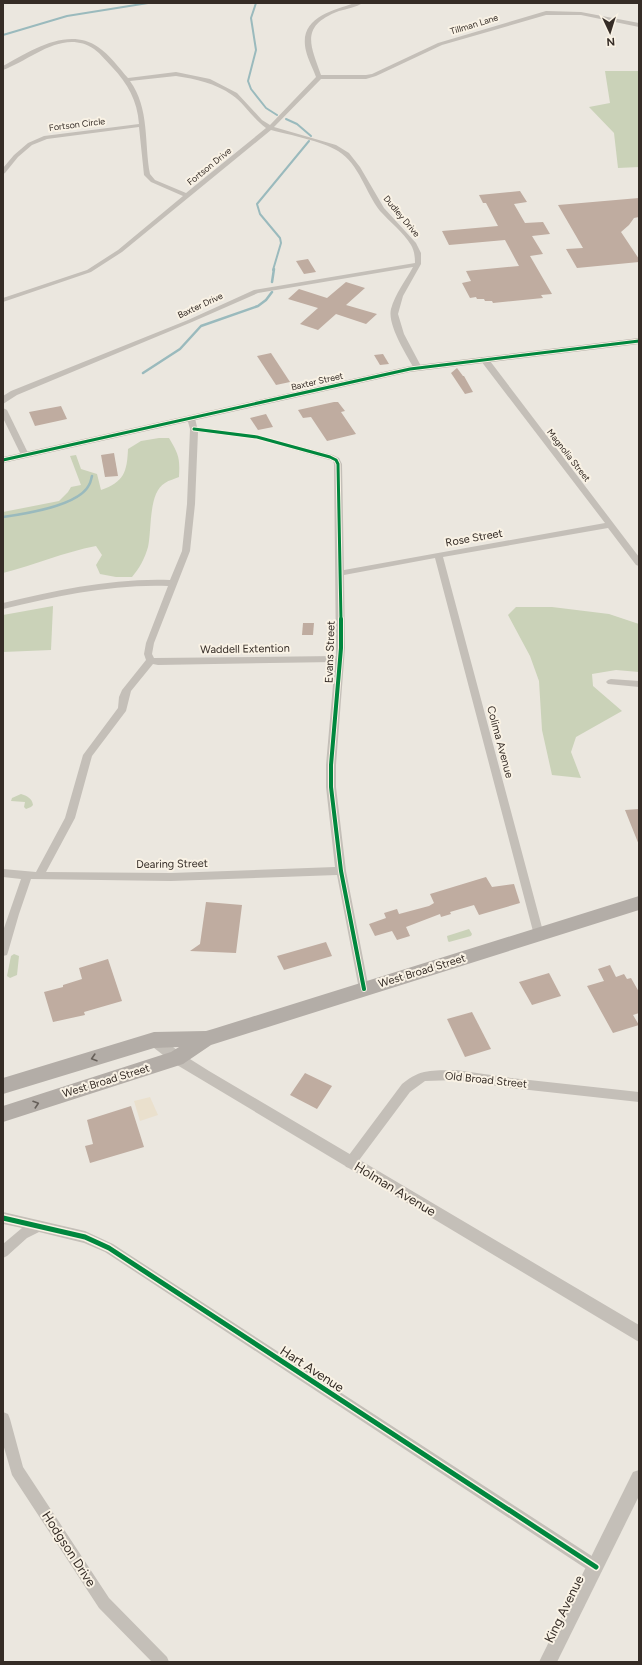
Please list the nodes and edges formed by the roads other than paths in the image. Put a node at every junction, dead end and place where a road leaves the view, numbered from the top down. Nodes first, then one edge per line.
1 (360, 3) edge
2 (639, 25) edge
3 (3, 68) edge
4 (319, 77) junction
5 (128, 80) junction
6 (142, 125) junction
7 (270, 128) junction
8 (3, 172) edge
9 (187, 196) junction
10 (418, 264) junction
11 (3, 300) edge
12 (639, 341) edge
13 (484, 359) junction
14 (418, 368) junction
15 (3, 402) edge
16 (3, 410) edge
17 (190, 418) junction
18 (194, 430) junction
19 (25, 455) junction
20 (3, 460) edge
21 (611, 525) junction
22 (438, 555) junction
23 (639, 563) edge
24 (340, 574) junction
25 (173, 583) junction
26 (3, 606) edge
27 (340, 659) junction
28 (151, 660) junction
29 (611, 682) dead end
30 (639, 684) edge
31 (341, 870) junction
32 (3, 874) edge
33 (27, 876) junction
34 (39, 876) junction
35 (639, 903) edge
36 (6, 926) edge
37 (539, 935) junction
38 (3, 952) edge
39 (364, 989) junction
40 (206, 1039) junction
41 (154, 1040) junction
42 (177, 1058) junction
43 (3, 1086) edge
44 (639, 1097) edge
45 (3, 1114) edge
46 (350, 1163) junction
47 (3, 1218) edge
48 (38, 1226) junction
49 (3, 1252) edge
50 (639, 1334) edge
51 (3, 1419) edge
52 (639, 1478) edge
53 (596, 1567) junction
54 (162, 1662) edge
55 (548, 1662) edge

1 - 4 street
2 - 4 street, Tillman Lane
3 - 5 street
4 - 7 street, Fortson Drive
5 - 6 street
5 - 7 street
6 - 8 street, Fortson Circle
6 - 9 street
7 - 9 street, Fortson Drive
7 - 10 street, Dudley Drive
9 - 11 street, Fortson Drive
10 - 14 street
10 - 15 street, Baxter Drive
12 - 13 main road, Baxter Street
13 - 14 main road, Baxter Street
13 - 21 street, Magnolia Street
14 - 17 main road, Baxter Street
16 - 19 street
17 - 18 street
17 - 19 main road, Baxter Street
18 - 24 street, Evans Street
18 - 25 street
19 - 20 main road, Baxter Street
21 - 22 street, Rose Street
21 - 23 street, Magnolia Street
22 - 24 street, Rose Street
22 - 37 street, Colima Avenue
24 - 27 street, Evans Street
25 - 26 street
25 - 28 street
27 - 28 street, Waddell Extention
27 - 31 street, Evans Street
28 - 34 street
29 - 30 street
31 - 34 street, Dearing Street
31 - 39 street, Evans Street
32 - 33 street, Dearing Street
33 - 34 street, Dearing Street
33 - 36 street
35 - 37 main road, West Broad Street
36 - 38 street
37 - 39 main road, West Broad Street
39 - 40 main road, West Broad Street
40 - 41 main road, West Broad Street
40 - 42 main road, West Broad Street
41 - 42 street, Holman Avenue
41 -> 43 main road, West Broad Street
45 -> 42 main road, West Broad Street
42 - 46 street, Holman Avenue
44 - 46 street, Old Broad Street
46 - 50 street, Holman Avenue
47 - 48 street, Hart Avenue
48 - 49 street
48 - 53 street, Hart Avenue
51 - 54 street, Hodgson Drive
52 - 53 street, King Avenue
53 - 55 street, King Avenue

